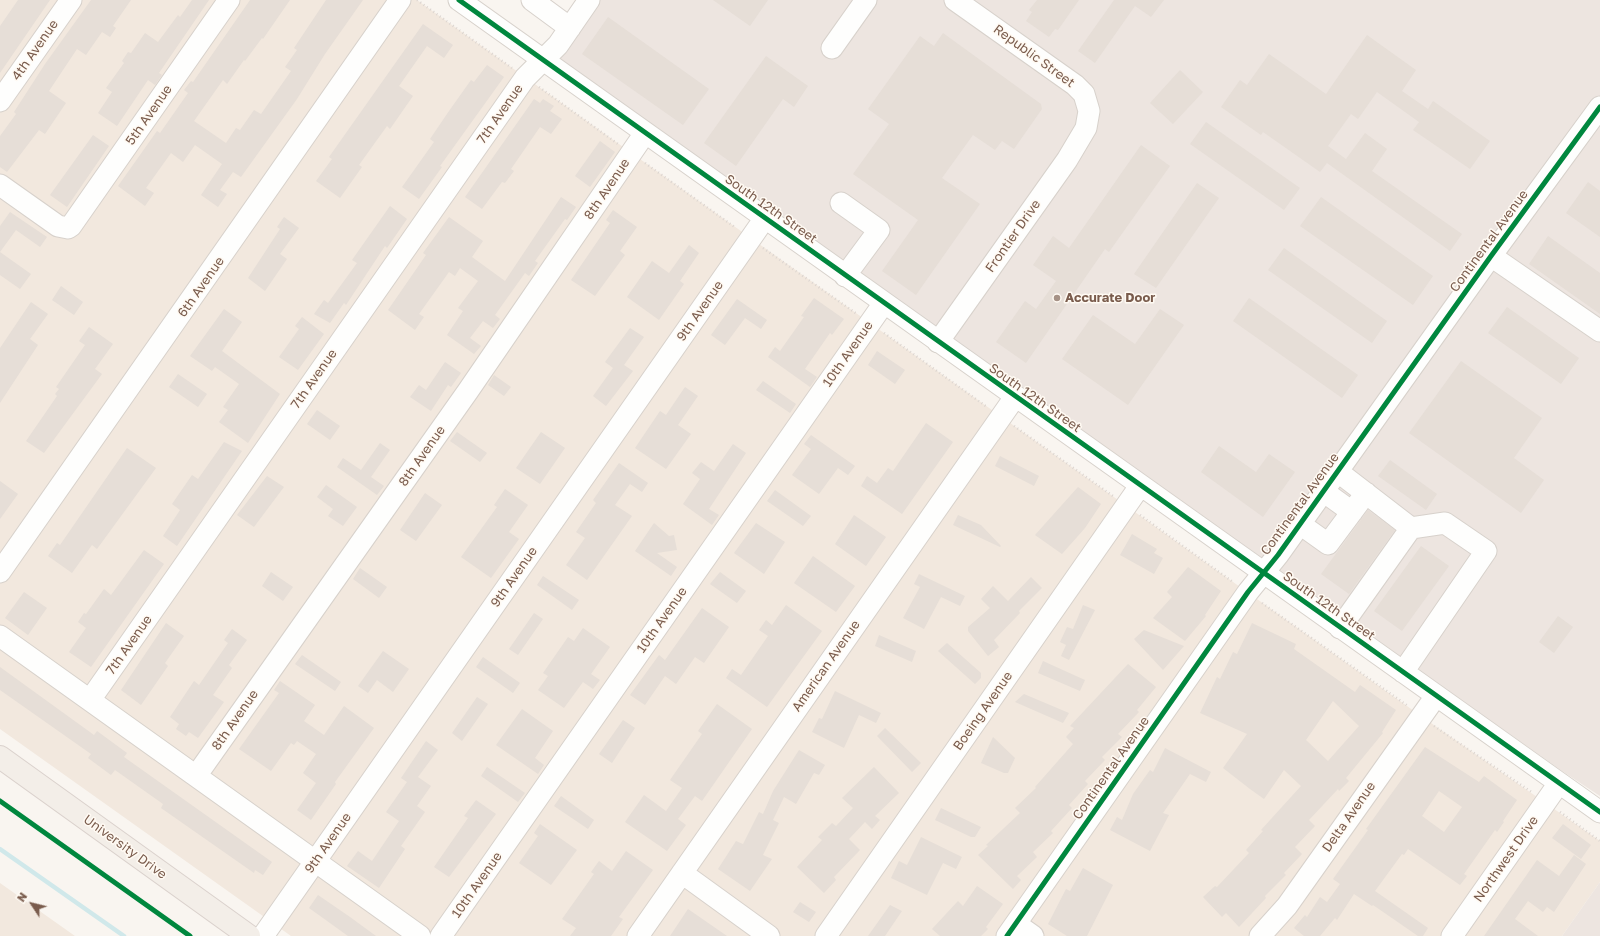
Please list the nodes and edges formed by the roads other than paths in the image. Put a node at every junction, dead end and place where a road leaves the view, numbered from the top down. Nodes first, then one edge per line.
1 (71, 0) edge
2 (229, 0) edge
3 (400, 0) edge
4 (458, 0) edge
5 (532, 0) edge
6 (589, 0) edge
7 (866, 0) edge
8 (954, 0) edge
9 (480, 6) edge
10 (570, 28) junction
11 (832, 48) dead end
12 (542, 61) junction
13 (0, 101) edge
14 (1600, 107) edge
15 (1086, 128) joint
16 (645, 133) junction
17 (0, 185) edge
18 (841, 203) dead end
19 (765, 218) junction
20 (1491, 256) junction
21 (845, 276) junction
22 (884, 304) junction
23 (1600, 331) edge
24 (938, 342) junction
25 (1015, 397) junction
26 (1337, 471) junction
27 (1140, 486) junction
28 (1323, 491) junction
29 (1366, 493) junction
30 (1352, 512) junction
31 (1300, 524) junction
32 (1411, 528) junction
33 (0, 572) edge
34 (1263, 573) junction
35 (1340, 628) junction
36 (0, 636) edge
37 (1403, 672) junction
38 (1436, 696) junction
39 (90, 700) junction
40 (0, 758) edge
41 (196, 776) junction
42 (1559, 783) junction
43 (1600, 812) edge
44 (315, 861) junction
45 (682, 873) junction
46 (1011, 930) edge
47 (249, 936) edge
48 (263, 936) edge
49 (420, 936) edge
50 (441, 936) edge
51 (638, 936) edge
52 (769, 936) edge
53 (826, 936) edge
54 (1033, 936) edge
55 (1260, 936) edge
56 (1452, 936) edge

1 - 13 street, 4th Avenue
2 - 17 street, 5th Avenue
3 - 33 street, 6th Avenue
4 - 9 street, South 12th Street
5 - 10 street
6 - 10 street, 7th Avenue
7 - 11 street
8 - 15 street, Republic Street
9 - 12 street, South 12th Street
10 - 12 street, 7th Avenue
12 - 16 street, South 12th Street
12 - 39 street, 7th Avenue
14 - 20 street, Continental Avenue
15 - 24 street, Frontier Drive
16 - 19 street, South 12th Street
16 - 41 street, 8th Avenue
18 - 21 street
19 - 21 street, South 12th Street
19 - 44 street, 9th Avenue
20 - 23 street
20 - 26 street, Continental Avenue
21 - 22 street, South 12th Street
22 - 24 street, South 12th Street
22 - 50 street, 10th Avenue
24 - 25 street, South 12th Street
25 - 27 street, South 12th Street
25 - 45 street, American Avenue
26 - 28 street, Continental Avenue
26 - 29 street
27 - 34 street, South 12th Street
27 - 53 street, Boeing Avenue
28 - 30 street
28 - 31 street, Continental Avenue
29 - 30 street
29 - 32 street
30 - 31 street
31 - 34 street, Continental Avenue
32 - 35 street
32 - 37 street
34 - 35 street, South 12th Street
34 - 46 street, Continental Avenue
35 - 37 street, South 12th Street
36 - 39 street
37 - 38 street, South 12th Street
38 - 42 street, South 12th Street
38 - 55 street, Delta Avenue
39 - 41 street
40 - 47 main road, University Drive
41 - 44 street
42 - 43 street, South 12th Street
42 - 56 street, Northwest Drive
44 - 48 street, 9th Avenue
44 - 49 street
45 - 51 street, American Avenue
45 - 52 street
46 - 54 street

